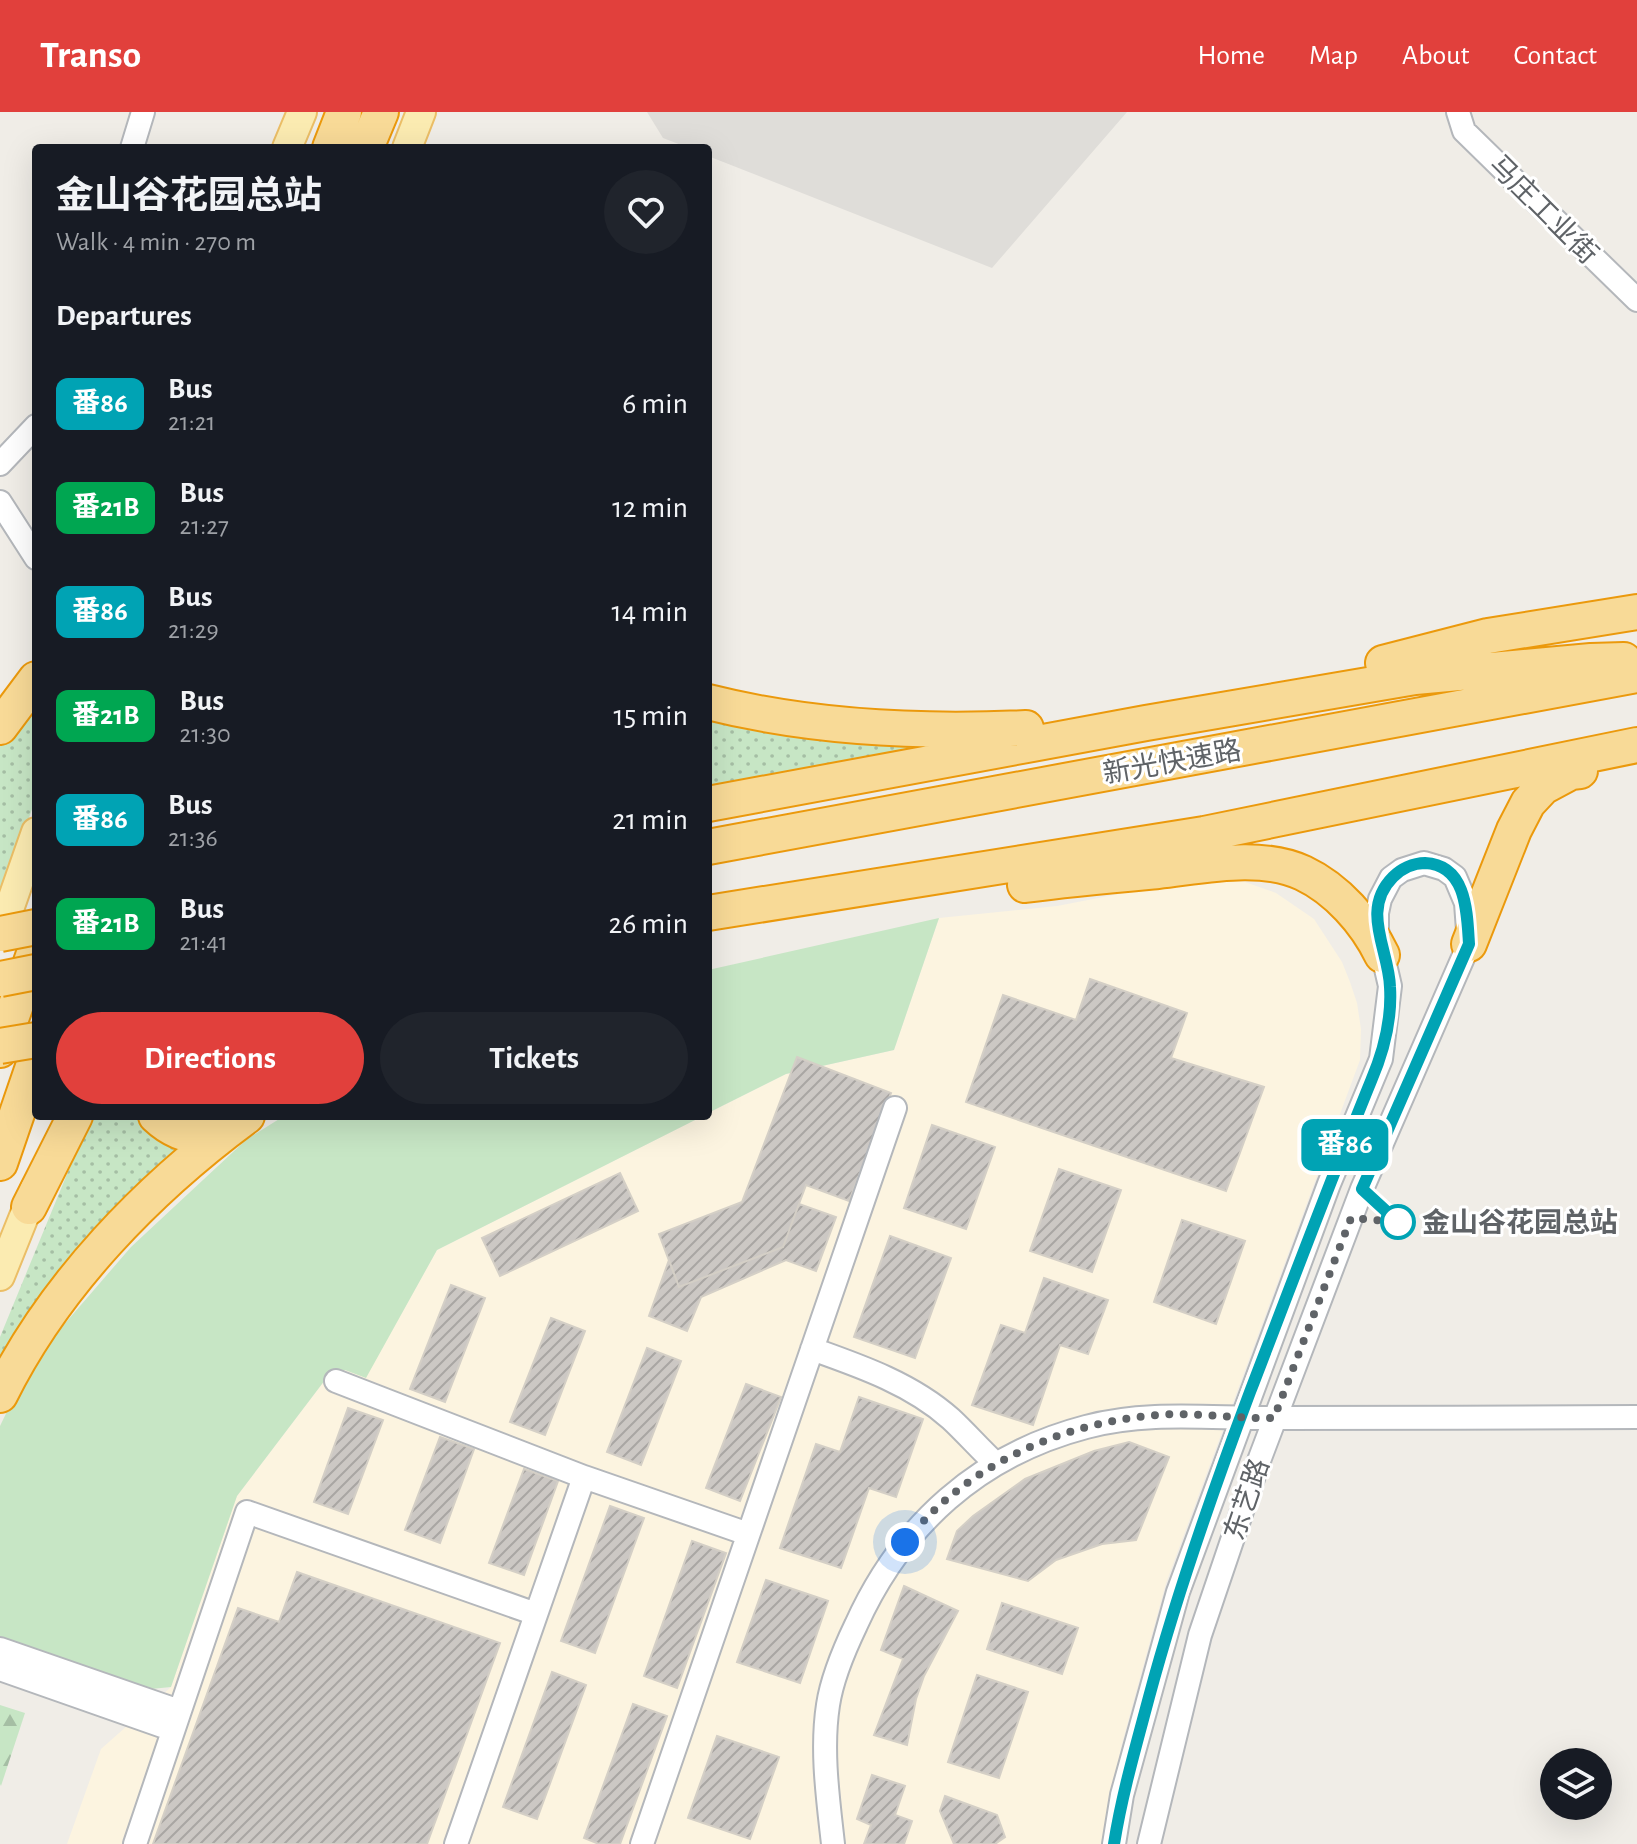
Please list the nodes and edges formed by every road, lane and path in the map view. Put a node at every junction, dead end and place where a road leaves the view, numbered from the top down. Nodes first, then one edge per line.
1 (143, 112) edge
2 (302, 112) edge
3 (344, 112) edge
4 (381, 112) edge
5 (421, 112) edge
6 (1458, 112) edge
7 (133, 144) edge
8 (289, 144) edge
9 (332, 144) edge
10 (368, 144) edge
11 (409, 144) edge
12 (1637, 300) edge
13 (32, 430) edge
14 (0, 464) edge
15 (0, 502) edge
16 (32, 552) edge
17 (1637, 612) edge
18 (1637, 660) edge
19 (1637, 675) edge
20 (32, 684) edge
21 (712, 703) edge
22 (1272, 703) junction
23 (712, 711) edge
24 (754, 713) junction
25 (1146, 723) junction
26 (0, 727) edge
27 (1637, 745) edge
28 (1637, 763) edge
29 (712, 803) edge
30 (32, 843) edge
31 (712, 846) edge
32 (712, 913) edge
33 (712, 913) edge
34 (32, 928) edge
35 (0, 934) edge
36 (1469, 944) junction
37 (1382, 955) junction
38 (32, 959) edge
39 (32, 973) edge
40 (0, 979) edge
41 (32, 1041) edge
42 (0, 1048) edge
43 (32, 1070) edge
44 (895, 1108) dead end
45 (59, 1120) edge
46 (73, 1120) edge
47 (161, 1120) edge
48 (235, 1125) edge
49 (0, 1163) edge
50 (29, 1207) junction
51 (0, 1276) edge
52 (812, 1349) junction
53 (336, 1381) dead end
54 (0, 1395) edge
55 (1637, 1417) edge
56 (1274, 1418) junction
57 (1240, 1419) junction
58 (995, 1463) junction
59 (584, 1477) junction
60 (748, 1534) junction
61 (536, 1614) junction
62 (0, 1649) edge
63 (0, 1669) edge
64 (175, 1720) junction
65 (135, 1844) edge
66 (456, 1844) edge
67 (642, 1844) edge
68 (833, 1844) edge
69 (1114, 1844) edge
70 (1149, 1844) edge

1 - 7 street
2 - 8 main road
3 - 9 highway
4 - 10 highway
5 - 11 main road
6 - 12 street, 马庄工业街
13 - 14 street
15 - 16 street
17 - 22 highway
18 - 22 highway
19 - 31 highway, 新光快速路
20 - 26 highway
21 - 24 highway
22 - 25 highway
23 - 24 highway
24 - 25 highway
25 - 29 highway
27 - 32 highway
28 - 36 highway
30 - 35 main road
33 - 37 highway
34 - 35 highway, bridge
36 - 37 street, 东艺路
36 - 56 street, 东艺路
37 - 57 street, 东艺路
38 - 42 highway
39 - 40 highway, bridge
41 - 42 highway, bridge
43 - 49 highway
44 - 52 street
45 - 50 main road
46 - 50 highway
47 - 48 highway
48 - 54 highway
50 - 51 main road
52 - 58 street
52 - 60 street
53 - 59 street
55 - 56 street
56 - 57 street
56 - 70 street, 东艺路
57 - 58 street
57 - 69 street, 东艺路
58 - 68 street
59 - 60 street
59 - 61 street
60 - 67 street
61 - 64 street
61 - 66 street
62 - 64 street
63 - 64 street
64 - 65 street

